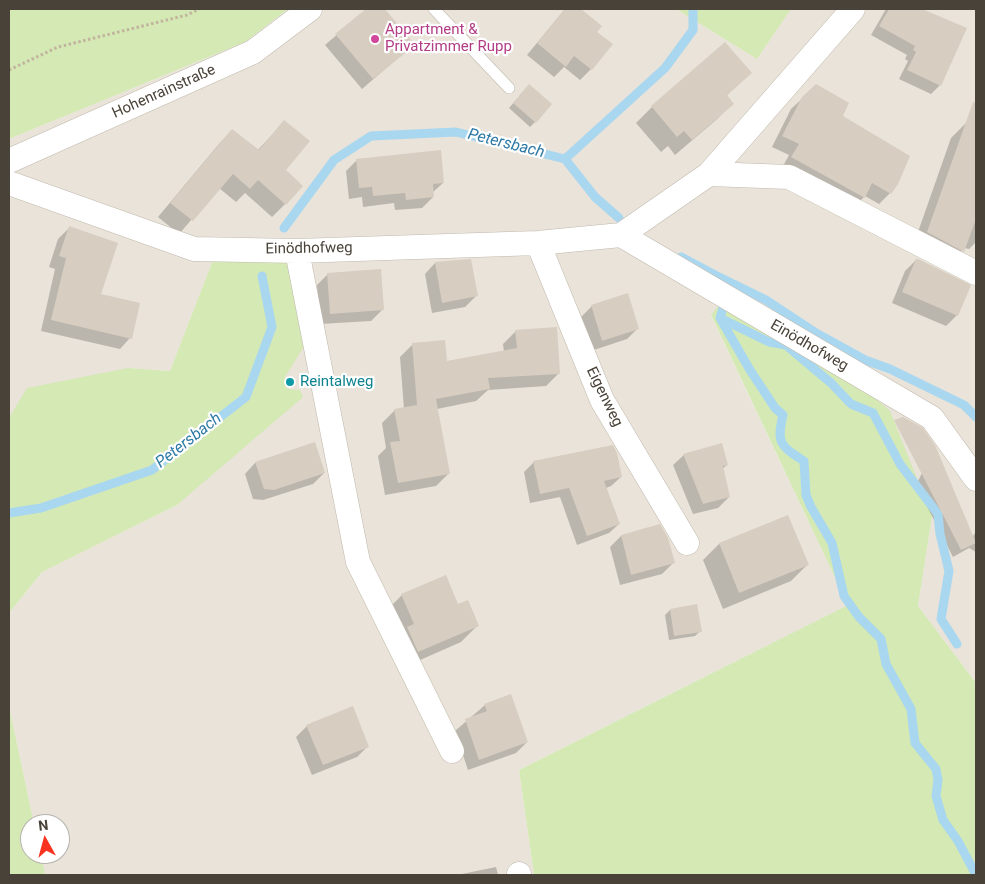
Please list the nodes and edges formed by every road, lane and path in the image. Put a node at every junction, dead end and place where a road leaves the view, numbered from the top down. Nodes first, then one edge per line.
1 (199, 9) edge
2 (310, 9) edge
3 (434, 9) edge
4 (853, 9) edge
5 (9, 70) edge
6 (509, 88) dead end
7 (9, 161) edge
8 (709, 174) junction
9 (9, 183) edge
10 (621, 235) junction
11 (538, 243) junction
12 (297, 251) junction
13 (976, 273) edge
14 (976, 479) edge
15 (687, 543) dead end
16 (452, 751) dead end

1 - 5 path
2 - 7 street, Hohenrainstraße
3 - 6 lane
4 - 8 street, Einödhofweg
8 - 10 street, Einödhofweg
8 - 13 street
9 - 12 street, Einödhofweg
10 - 11 street, Einödhofweg
10 - 14 street, Einödhofweg
11 - 12 street, Einödhofweg
11 - 15 street, Eigenweg
12 - 16 street

